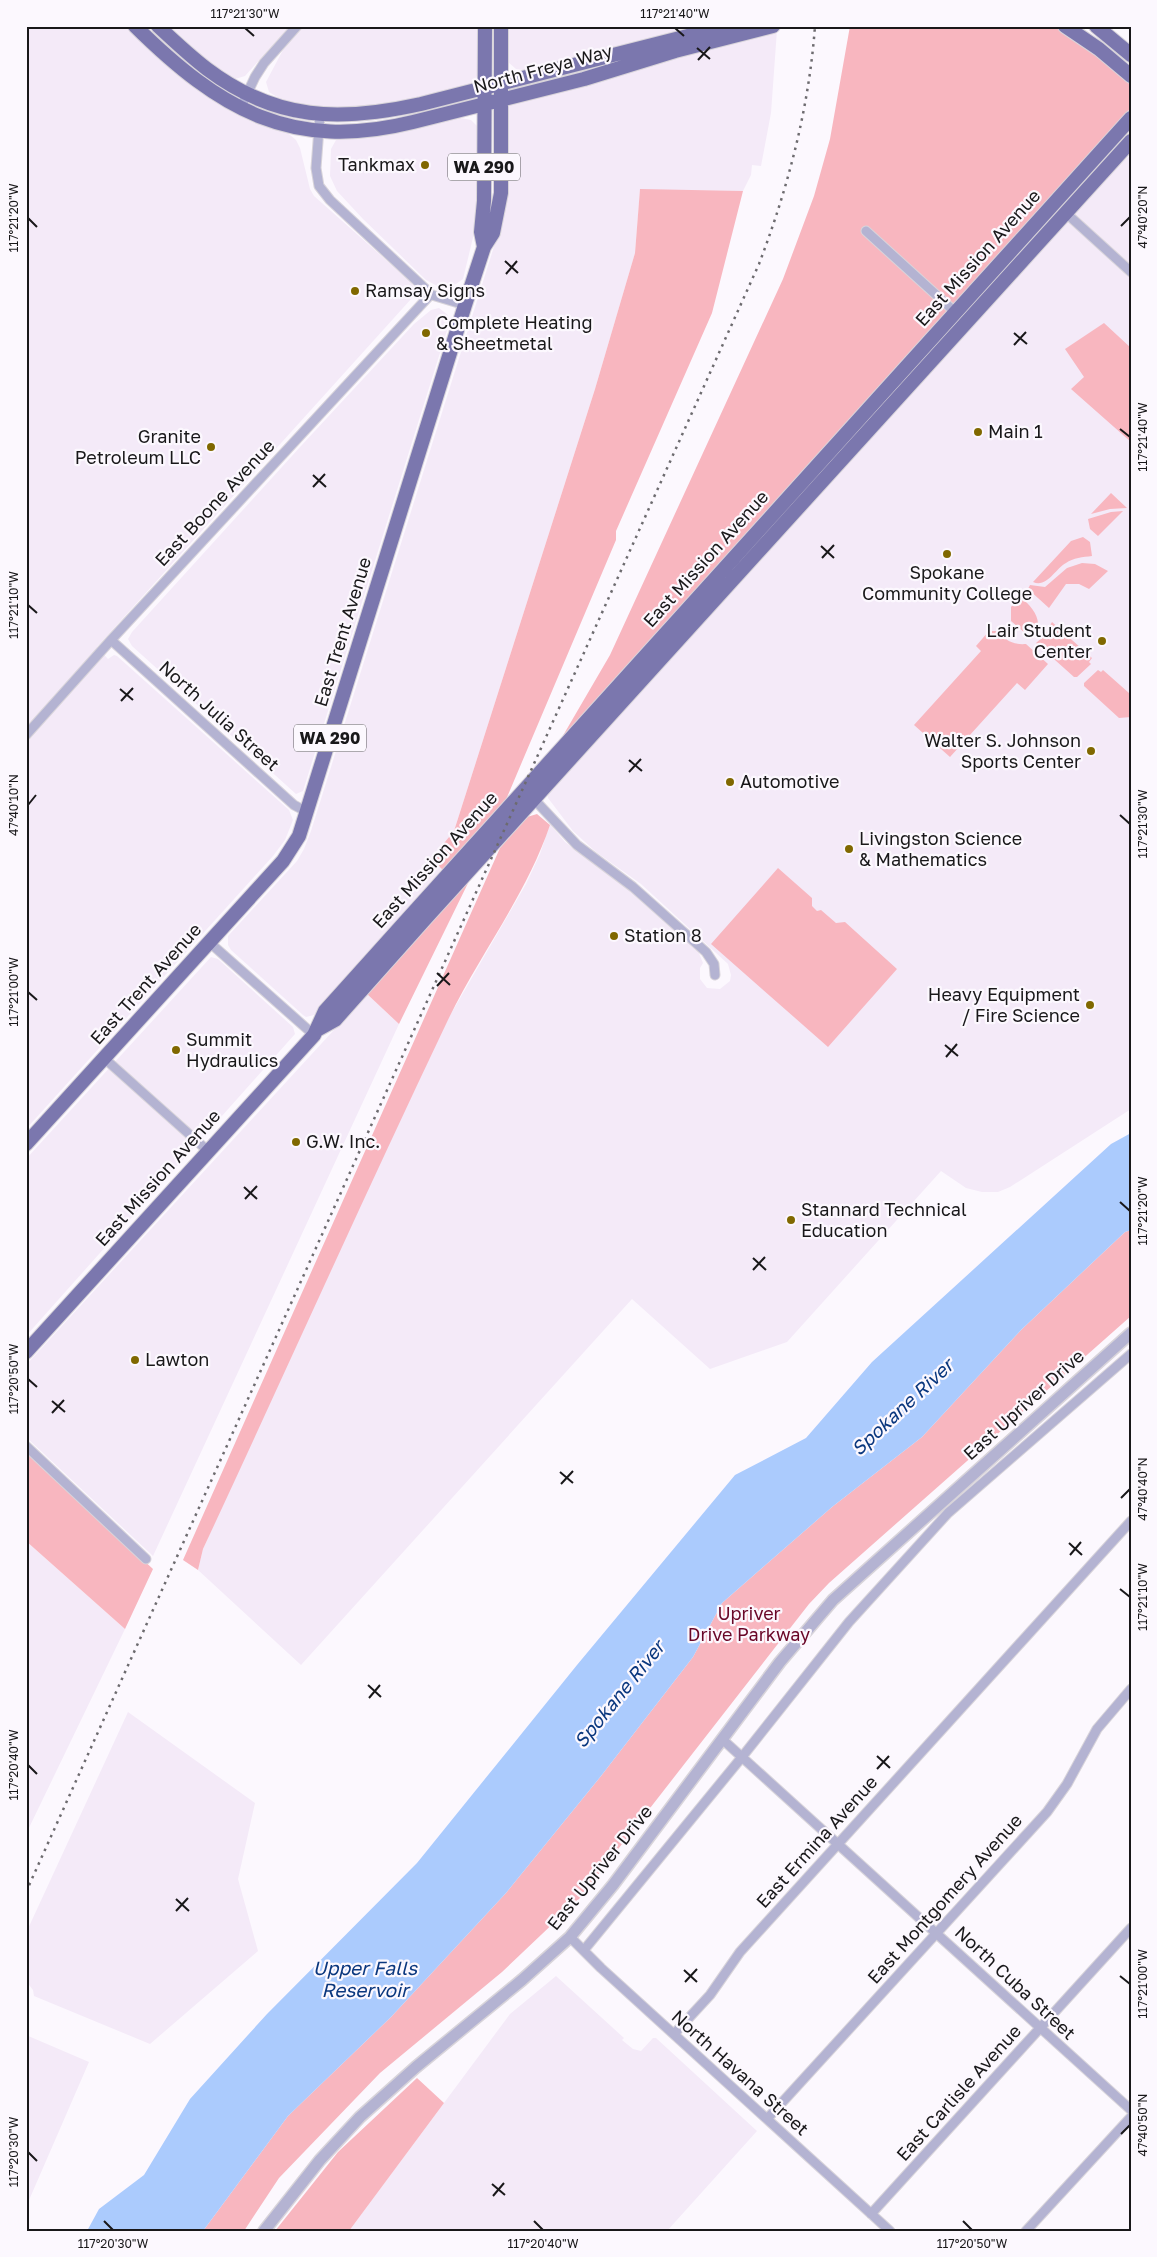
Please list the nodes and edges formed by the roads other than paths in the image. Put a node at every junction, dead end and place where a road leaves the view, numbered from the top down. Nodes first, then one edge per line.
1 (135, 26) edge
2 (158, 26) edge
3 (297, 26) edge
4 (485, 26) edge
5 (500, 26) edge
6 (728, 26) edge
7 (774, 26) edge
8 (1065, 26) edge
9 (1096, 26) edge
10 (674, 46) junction
11 (644, 47) junction
12 (1131, 55) edge
13 (1131, 76) edge
14 (584, 79) junction
15 (501, 83) junction
16 (486, 87) junction
17 (247, 93) junction
18 (501, 100) junction
19 (485, 104) junction
20 (240, 109) junction
21 (320, 115) junction
22 (1131, 118) edge
23 (319, 130) junction
24 (1131, 141) edge
25 (1066, 213) junction
26 (866, 231) dead end
27 (484, 247) junction
28 (1131, 272) edge
29 (431, 294) junction
30 (465, 305) junction
31 (955, 312) junction
32 (111, 640) junction
33 (26, 735) edge
34 (524, 788) junction
35 (535, 799) junction
36 (307, 812) junction
37 (209, 942) junction
38 (715, 975) dead end
39 (316, 1032) junction
40 (104, 1058) junction
41 (26, 1144) edge
42 (208, 1152) junction
43 (1131, 1332) edge
44 (26, 1352) edge
45 (1131, 1354) edge
46 (26, 1446) edge
47 (940, 1503) junction
48 (948, 1513) junction
49 (1131, 1521) edge
50 (146, 1558) dead end
51 (1131, 1689) edge
52 (722, 1739) junction
53 (742, 1757) junction
54 (837, 1843) junction
55 (1131, 1928) edge
56 (936, 1932) junction
57 (570, 1937) junction
58 (584, 1950) junction
59 (1040, 2028) junction
60 (674, 2034) junction
61 (1131, 2110) edge
62 (1131, 2117) edge
63 (767, 2120) junction
64 (871, 2214) junction
65 (264, 2231) edge
66 (890, 2231) edge
67 (1026, 2231) edge

1 - 20 main road, North Freya Way
2 - 17 main road, North Freya Way
3 - 17 street
4 - 16 main road, East Trent Avenue / WA 290
5 - 15 main road, East Trent Avenue / WA 290
6 - 10 main road, North Freya Way
7 - 10 main road, North Freya Way
8 - 13 main road
9 - 12 main road
10 - 11 main road, North Freya Way
10 - 14 main road, North Freya Way
11 - 14 main road
11 - 15 main road, North Freya Way
14 - 18 main road, North Freya Way
15 - 16 main road, North Freya Way
15 - 18 main road, East Trent Avenue / WA 290
16 - 19 main road, East Trent Avenue / WA 290
16 - 21 main road, North Freya Way
17 - 20 street
17 - 21 main road, North Freya Way
18 - 19 main road, North Freya Way
18 - 27 main road, East Trent Avenue / WA 290
19 - 23 main road, North Freya Way
19 - 27 main road, East Trent Avenue / WA 290
20 - 23 main road, North Freya Way
21 - 23 street
22 - 31 main road, East Mission Avenue
23 - 29 street
24 - 25 main road, East Mission Avenue
25 - 28 street
25 - 35 main road, East Mission Avenue
26 - 31 street
27 - 30 main road, East Trent Avenue / WA 290
29 - 30 street
29 - 32 street, East Boone Avenue
30 - 36 main road, East Trent Avenue / WA 290
31 - 34 main road, East Mission Avenue
32 - 33 street, East Boone Avenue
32 - 36 street, North Julia Street
34 - 35 street
34 - 39 main road, East Mission Avenue
35 - 38 street
35 - 39 main road, East Mission Avenue
36 - 37 main road, East Trent Avenue / WA 290
37 - 39 street
37 - 40 main road, East Trent Avenue / WA 290
39 - 42 main road, East Mission Avenue
40 - 41 main road, East Trent Avenue / WA 290
40 - 42 street
42 - 44 main road, East Mission Avenue
43 - 47 street, East Upriver Drive
45 - 48 street, East Upriver Drive
46 - 50 street
47 - 48 street
47 - 52 street, East Upriver Drive
48 - 53 street, East Upriver Drive
49 - 54 street, East Ermina Avenue
51 - 56 street, East Montgomery Avenue
52 - 53 street, North Cuba Street
52 - 57 street, East Upriver Drive
53 - 54 street, North Cuba Street
53 - 58 street, East Upriver Drive
54 - 56 street, North Cuba Street
54 - 60 street, East Ermina Avenue
55 - 59 street, East Carlisle Avenue
56 - 59 street, North Cuba Street
56 - 63 street, East Montgomery Avenue
57 - 58 street, North Havana Street
57 - 65 street, East Upriver Drive
58 - 60 street, North Havana Street
59 - 61 street, North Cuba Street
59 - 64 street, East Carlisle Avenue
60 - 63 street, North Havana Street
62 - 67 street
63 - 64 street, North Havana Street
64 - 66 street, North Havana Street

